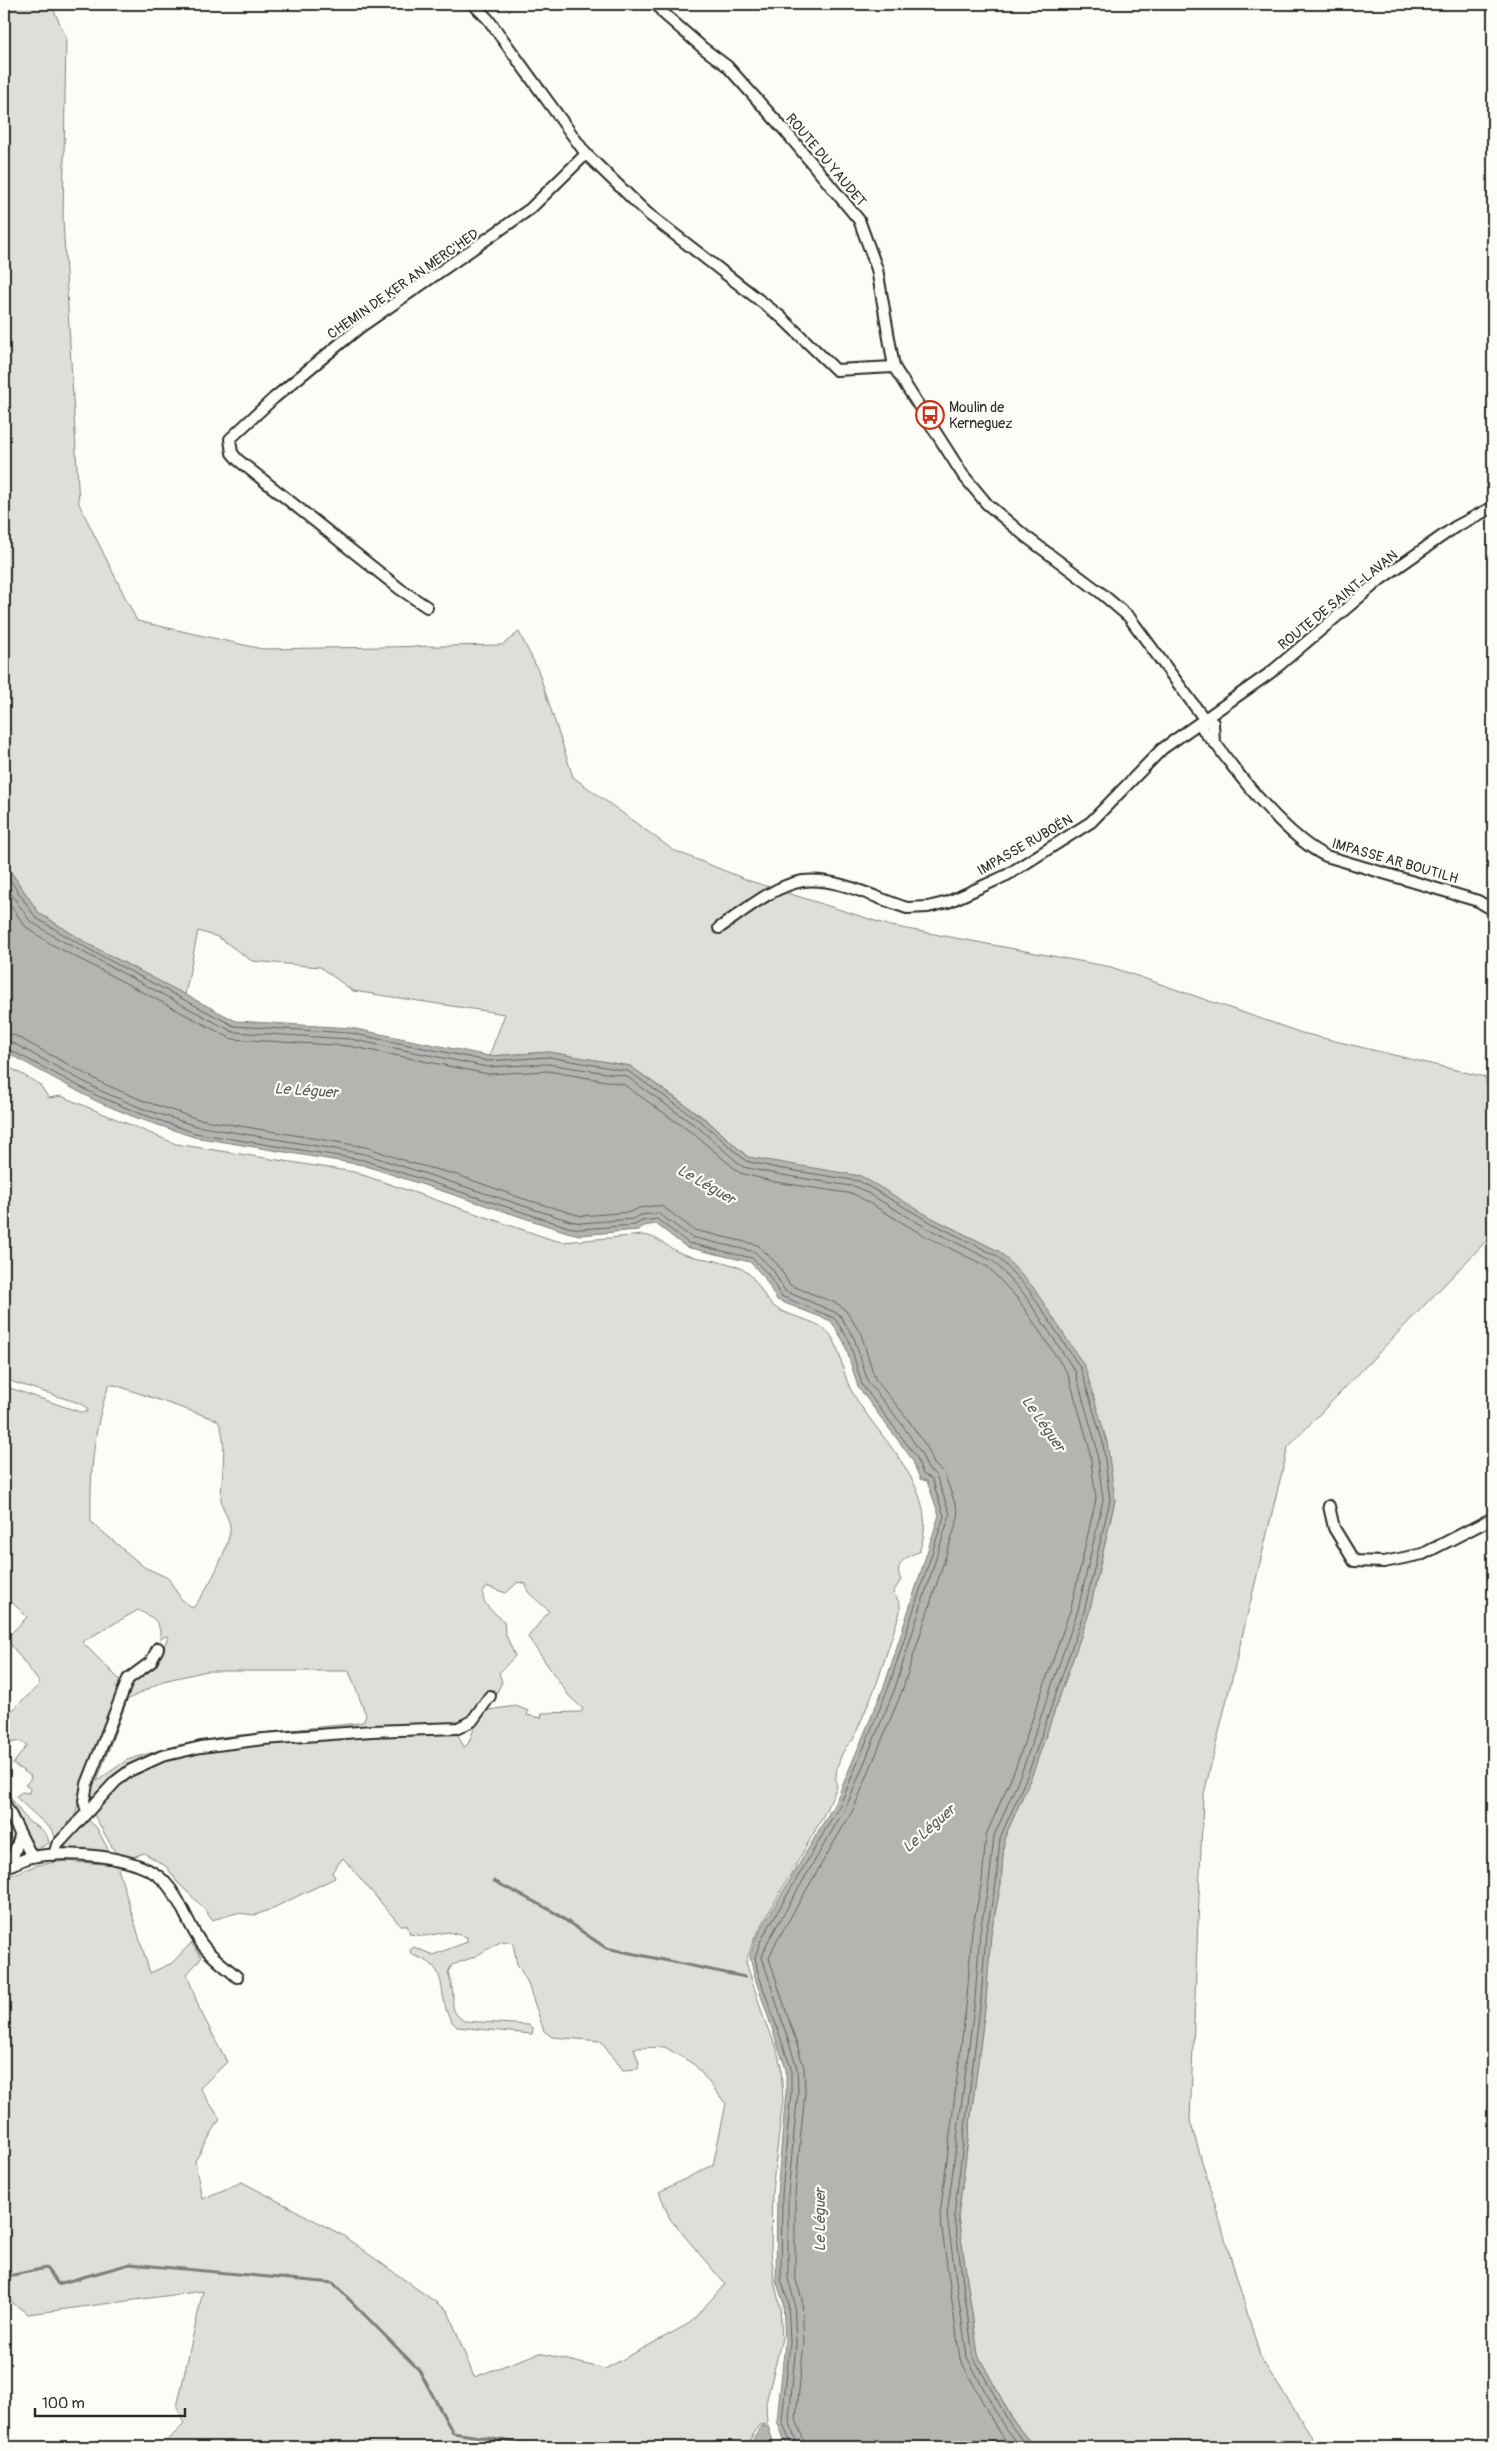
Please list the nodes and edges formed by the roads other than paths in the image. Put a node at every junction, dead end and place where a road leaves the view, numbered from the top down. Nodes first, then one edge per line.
1 (473, 4) edge
2 (657, 4) edge
3 (586, 154) junction
4 (894, 367) junction
5 (1493, 507) edge
6 (428, 607) dead end
7 (1205, 720) junction
8 (1493, 910) edge
9 (719, 928) dead end
10 (1329, 1506) dead end
11 (1493, 1518) edge
12 (158, 1648) dead end
13 (490, 1696) dead end
14 (4, 1802) edge
15 (87, 1812) junction
16 (20, 1836) junction
17 (54, 1855) junction
18 (32, 1857) junction
19 (4, 1867) edge
20 (237, 1977) dead end

1 - 3 street
2 - 4 street, ROUTE DU YAUDET
3 - 4 street
3 - 6 street, CHEMIN DE KER AN MERC'HED
4 - 7 street, ROUTE DU YAUDET
5 - 7 street, ROUTE DE SAINT-LAVAN
7 - 8 street, IMPASSE AR BOUTILH
7 - 9 street, IMPASSE RUBOËN
10 - 11 street
12 - 15 street
13 - 15 street
14 - 16 street
15 - 17 street
16 - 18 street
16 - 19 street
17 - 18 street
17 - 20 street
18 - 19 street

